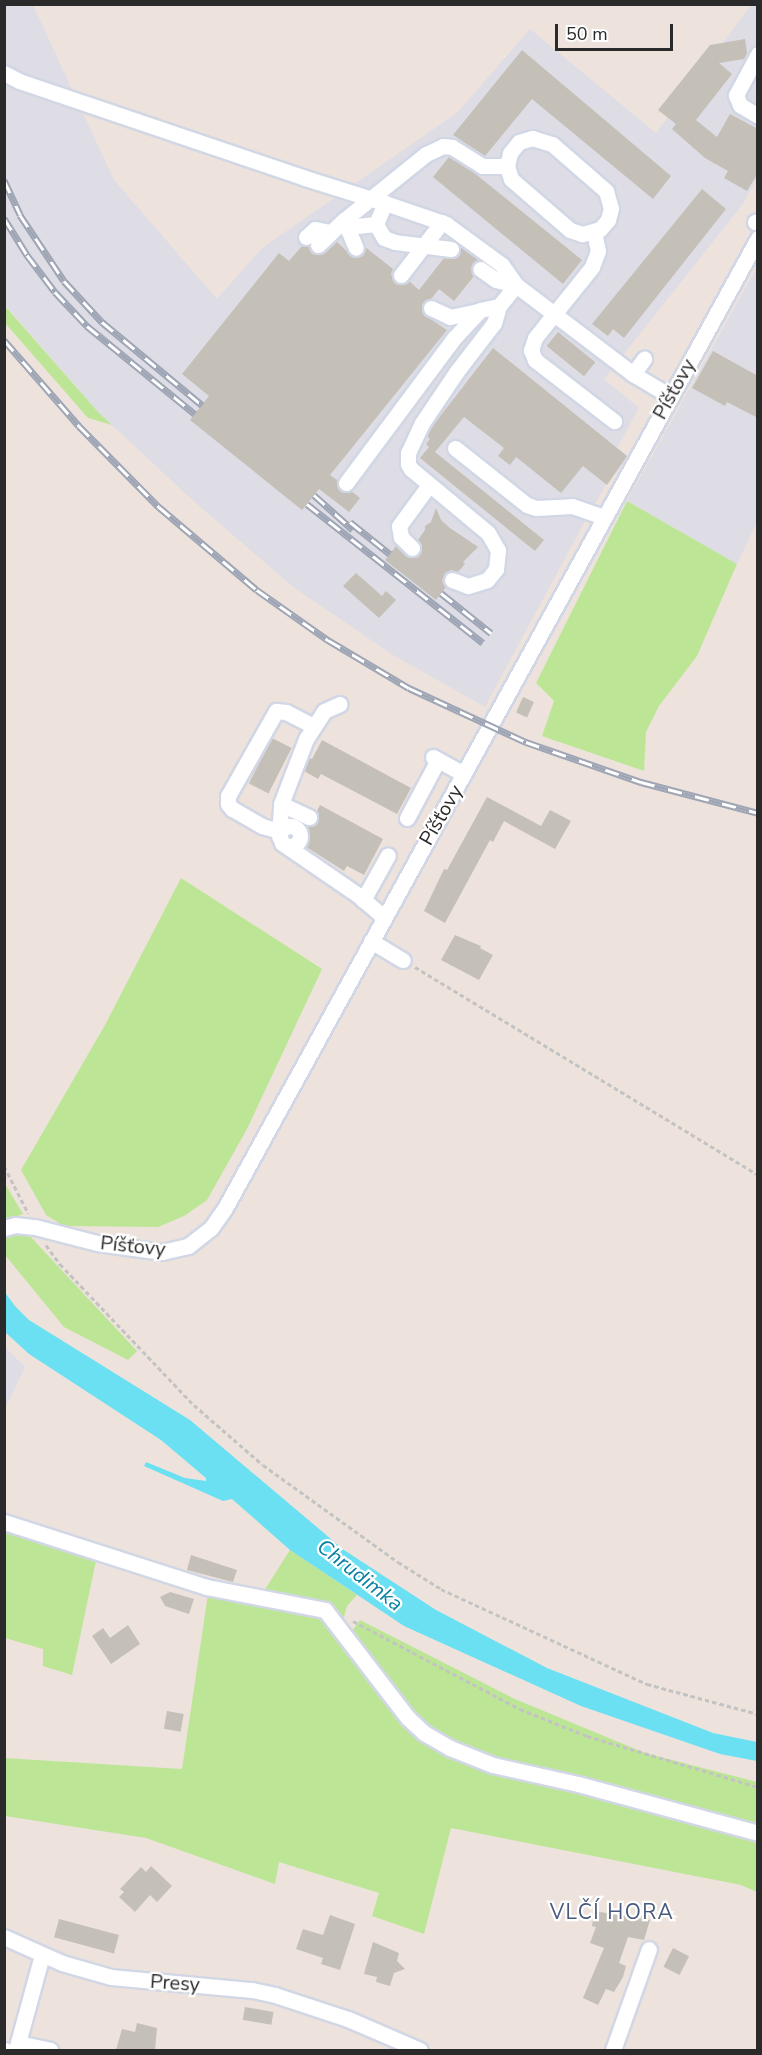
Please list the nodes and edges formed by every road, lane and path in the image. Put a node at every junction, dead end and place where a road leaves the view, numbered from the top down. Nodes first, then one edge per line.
1 (758, 54) edge
2 (4, 73) edge
3 (758, 116) edge
4 (507, 166) junction
5 (378, 200) junction
6 (442, 222) junction
7 (345, 224) junction
8 (376, 224) junction
9 (594, 232) junction
10 (758, 238) edge
11 (312, 241) dead end
12 (425, 245) junction
13 (356, 248) dead end
14 (452, 249) tunnel mouth
15 (480, 269) tunnel mouth
16 (401, 274) dead end
17 (516, 285) junction
18 (499, 306) junction
19 (431, 308) dead end
20 (480, 310) junction
21 (556, 312) junction
22 (644, 359) dead end
23 (633, 374) junction
24 (670, 396) junction
25 (614, 421) dead end
26 (455, 448) dead end
27 (346, 483) dead end
28 (429, 485) junction
29 (604, 517) junction
30 (412, 548) tunnel mouth
31 (452, 580) tunnel mouth
32 (340, 705) dead end
33 (313, 726) junction
34 (464, 774) junction
35 (281, 804) junction
36 (309, 817) dead end
37 (407, 818) dead end
38 (282, 834) junction
39 (388, 855) dead end
40 (363, 900) junction
41 (384, 918) junction
42 (372, 938) junction
43 (403, 960) joint
44 (4, 1166) edge
45 (758, 1175) edge
46 (35, 1227) junction
47 (4, 1228) edge
48 (4, 1522) edge
49 (325, 1610) junction
50 (758, 1714) edge
51 (758, 1787) edge
52 (758, 1833) edge
53 (4, 1937) edge
54 (649, 1949) dead end
55 (42, 1955) junction
56 (11, 2049) edge
57 (50, 2050) edge
58 (420, 2050) edge
59 (612, 2050) edge

1 - 3 street
2 - 5 street
4 - 5 street
4 - 9 street
4 - 9 street
5 - 6 street
5 - 7 street
5 - 8 street
6 - 12 street
6 - 17 street
7 - 8 street
7 - 11 street
7 - 13 street
8 - 12 street
9 - 21 street
10 - 24 street, Píšťovy
12 - 14 street
12 - 16 street
15 - 17 street
17 - 18 street
17 - 21 street
18 - 20 street
18 - 28 street
19 - 20 street
20 - 27 street
21 - 23 street
21 - 25 street
22 - 23 street
23 - 24 street
24 - 29 street, Píšťovy
26 - 29 street
28 - 30 street
28 - 31 street
29 - 34 street, Píšťovy
32 - 33 street
33 - 35 street
33 - 38 street
34 - 37 street
34 - 41 street, Píšťovy
35 - 36 street
35 - 38 street
38 - 40 street
39 - 40 street
40 - 41 street
41 - 42 street, Píšťovy
42 - 43 street
42 - 46 street, Píšťovy
43 - 45 path
44 - 46 path
46 - 47 street, Píšťovy
46 - 50 path
48 - 49 street
49 - 51 path
49 - 52 street
53 - 55 street, Presy
54 - 59 street
55 - 56 street
55 - 58 street, Presy
56 - 57 street

